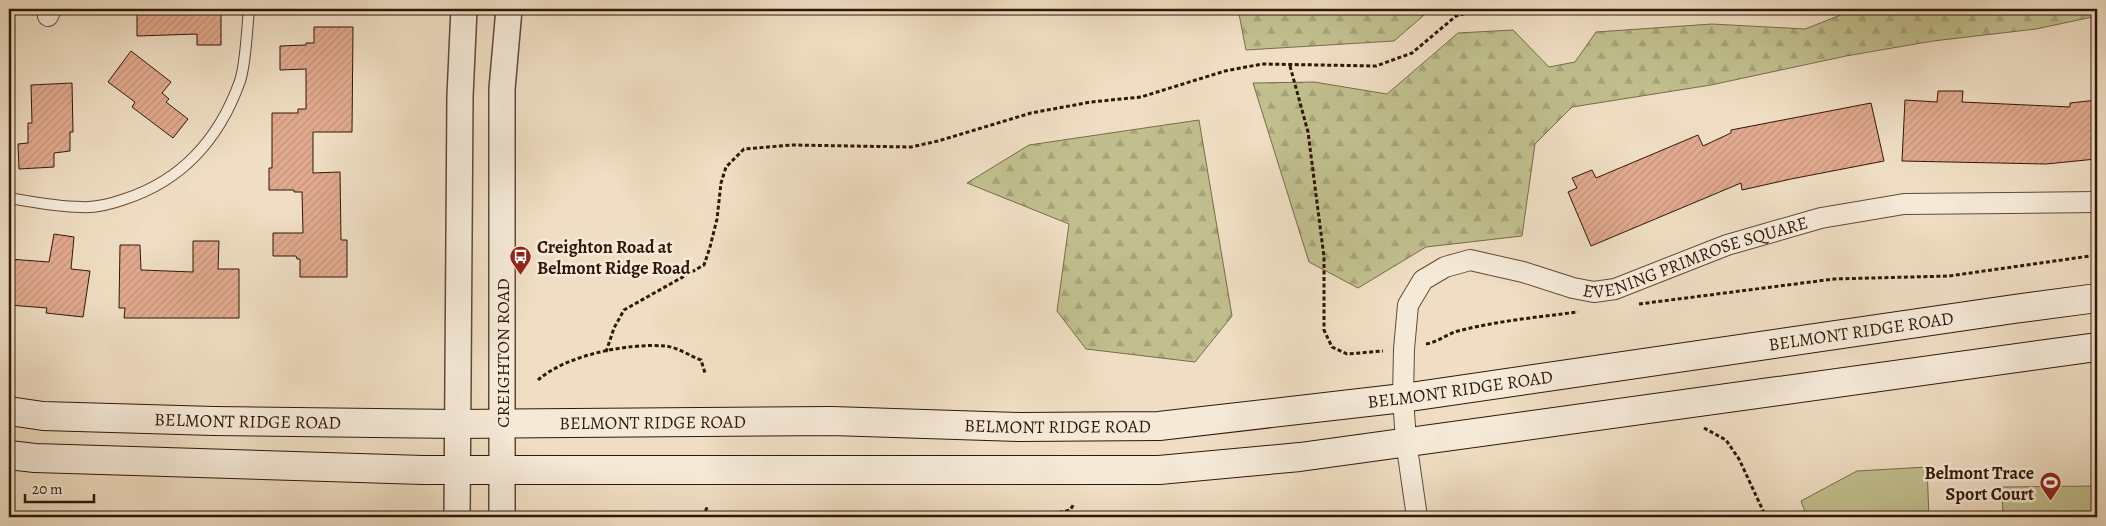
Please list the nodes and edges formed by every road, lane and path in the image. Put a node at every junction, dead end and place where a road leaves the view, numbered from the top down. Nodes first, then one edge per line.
1 (249, 9) edge
2 (464, 9) edge
3 (508, 9) edge
4 (1482, 9) edge
5 (9, 198) edge
6 (2097, 202) edge
7 (2097, 298) edge
8 (2097, 346) edge
9 (606, 352) junction
10 (705, 373) dead end
11 (538, 380) dead end
12 (1403, 398) junction
13 (9, 411) edge
14 (503, 423) junction
15 (457, 424) junction
16 (1701, 426) dead end
17 (1406, 441) junction
18 (9, 455) edge
19 (456, 470) junction
20 (502, 470) junction
21 (1074, 504) dead end
22 (708, 505) dead end
23 (458, 517) edge
24 (502, 517) edge
25 (704, 517) edge
26 (1040, 517) edge
27 (1417, 517) edge
28 (1766, 517) edge

1 - 5 lane
2 - 15 street
3 - 14 street, CREIGHTON ROAD
4 - 9 path
6 - 12 street, EVENING PRIMROSE SQUARE
7 - 12 main road, BELMONT RIDGE ROAD
8 - 17 main road
9 - 10 path
9 - 11 path
12 - 14 main road, BELMONT RIDGE ROAD
12 - 17 street, EVENING PRIMROSE SQUARE
13 - 15 main road, BELMONT RIDGE ROAD
14 - 15 main road, BELMONT RIDGE ROAD
14 - 20 street, CREIGHTON ROAD
15 - 19 street
16 - 28 path
17 - 20 main road
17 - 27 street, EVENING PRIMROSE SQUARE
18 - 19 main road
19 - 20 main road
19 - 23 street
20 - 24 street, CREIGHTON ROAD
21 - 26 path
22 - 25 path

